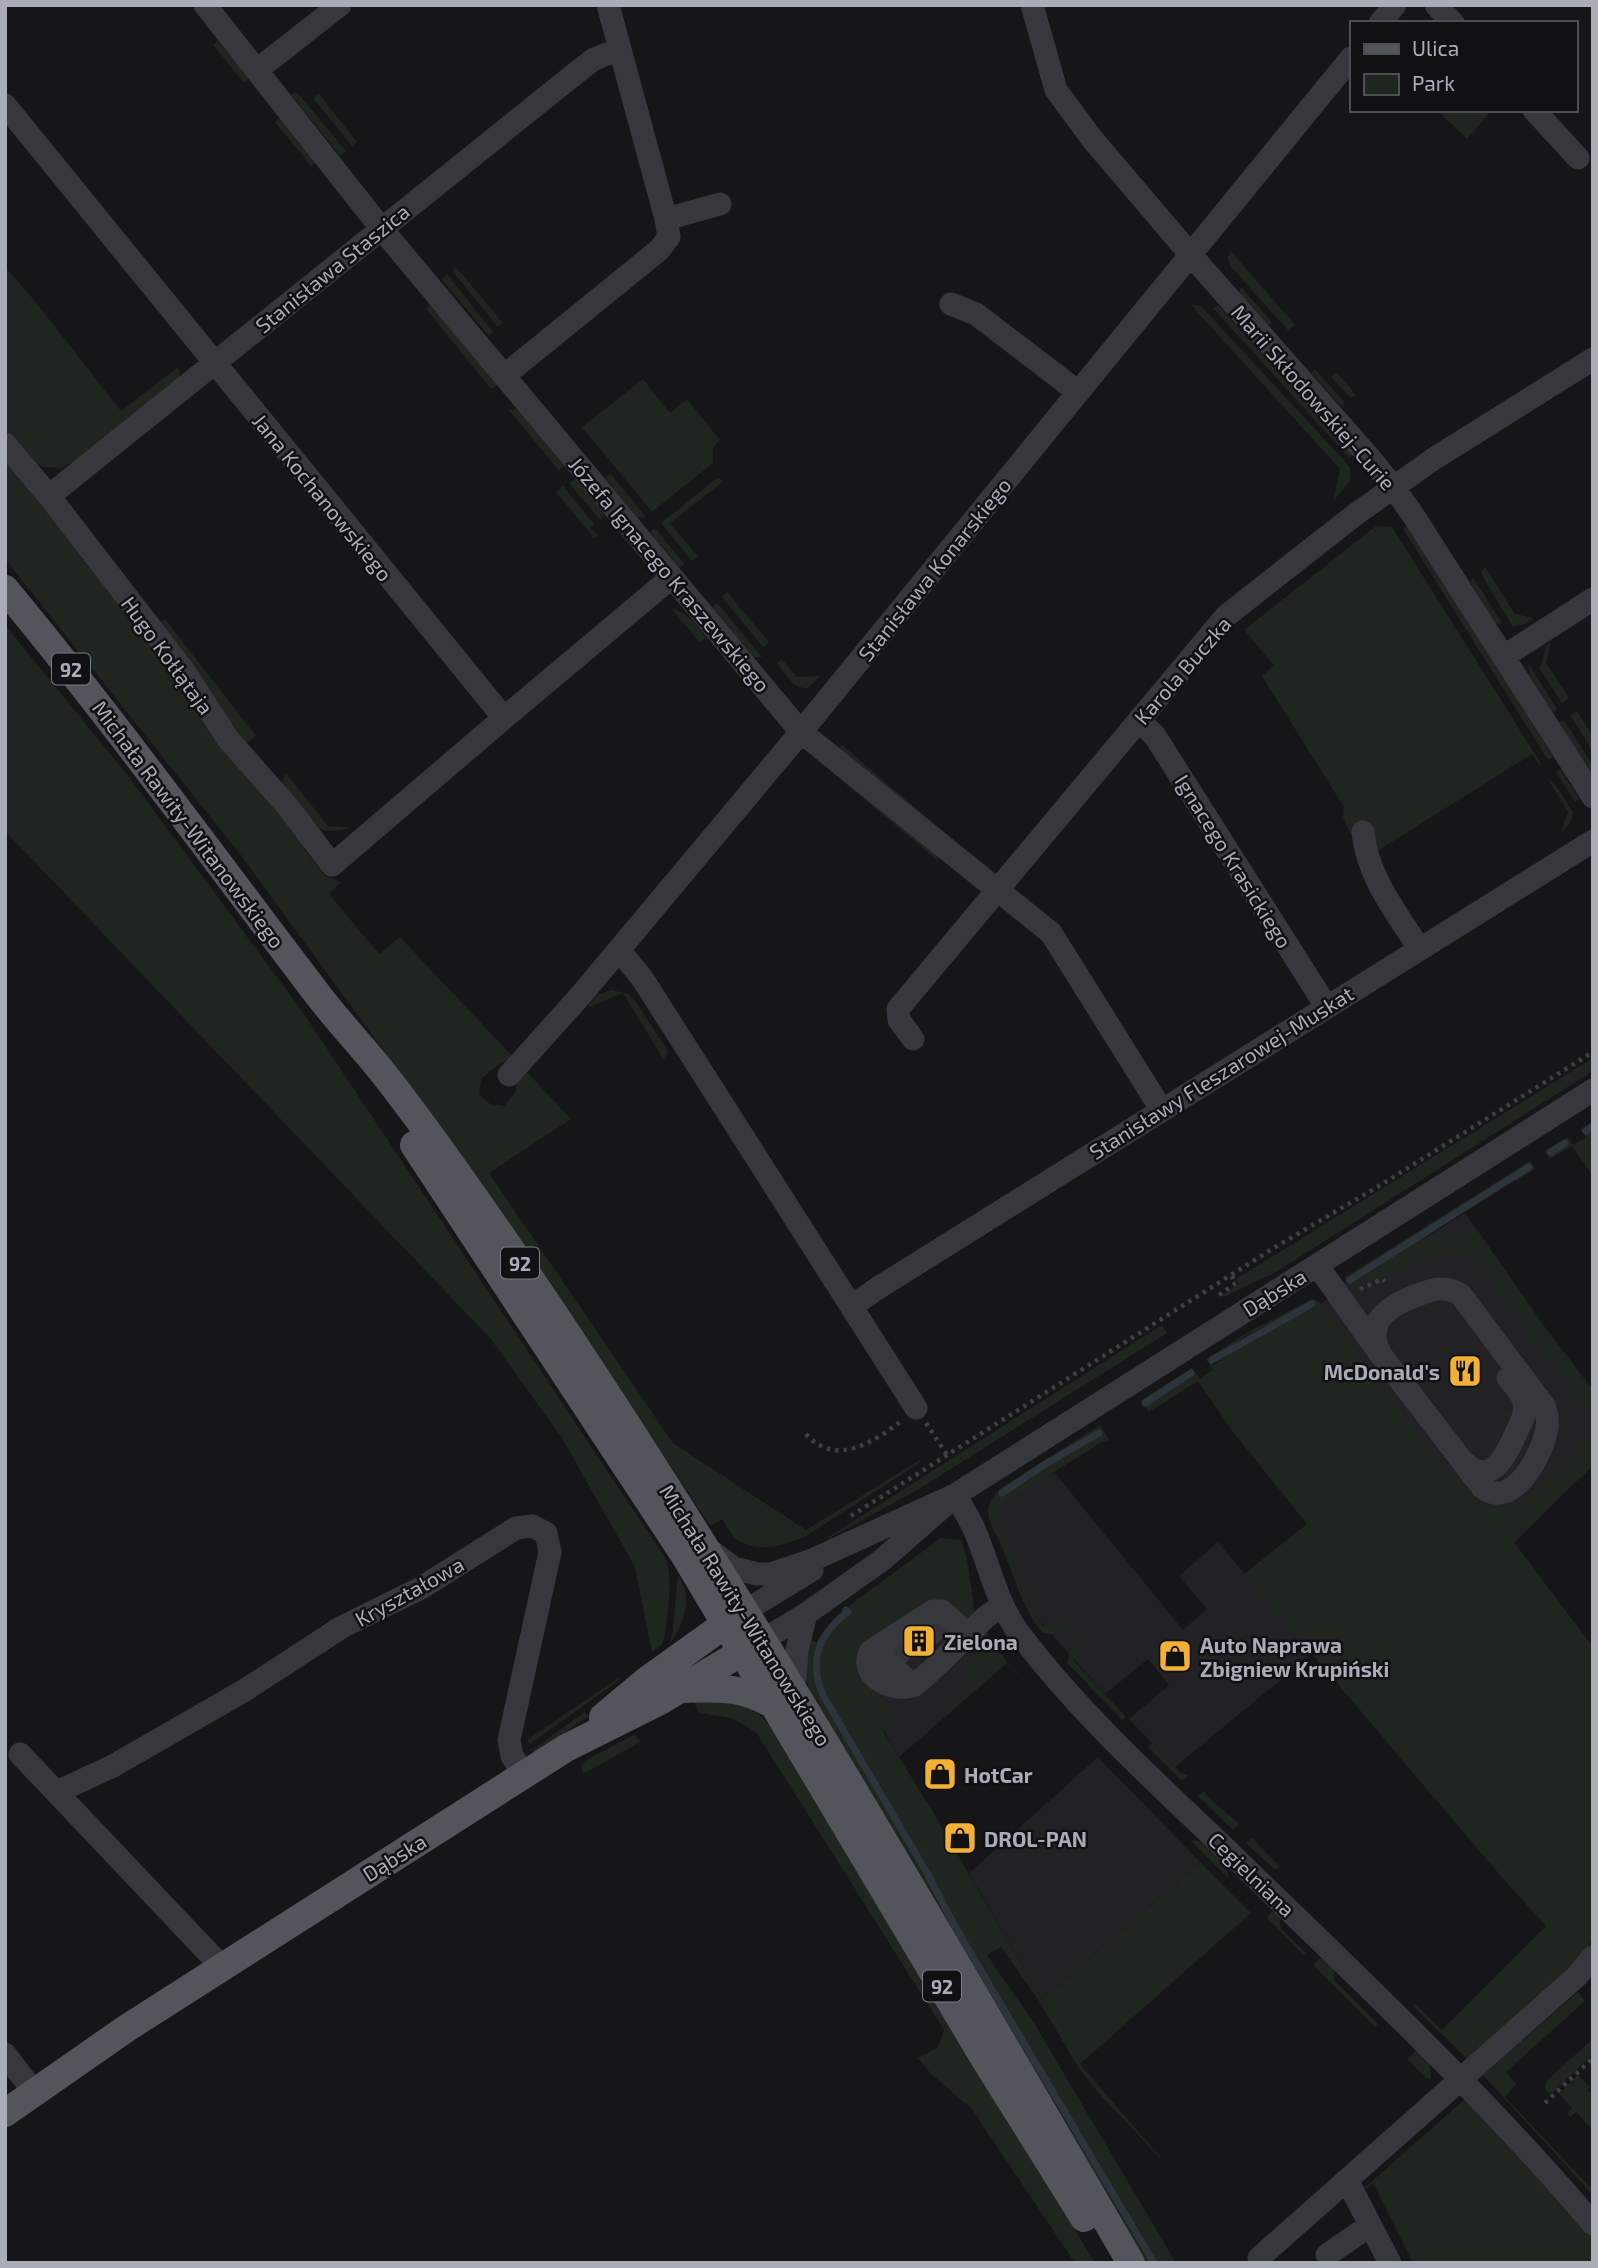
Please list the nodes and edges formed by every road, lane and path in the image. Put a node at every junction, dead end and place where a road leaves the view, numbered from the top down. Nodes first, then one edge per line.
1 (205, 5) edge
2 (340, 5) edge
3 (608, 5) edge
4 (1032, 5) edge
5 (1395, 5) edge
6 (1436, 5) edge
7 (1382, 21) edge
8 (1450, 21) edge
9 (620, 50) junction
10 (1350, 59) edge
11 (257, 70) junction
12 (5, 106) edge
13 (1536, 112) edge
14 (1578, 158) dead end
15 (719, 204) dead end
16 (666, 219) junction
17 (381, 228) junction
18 (1190, 254) junction
19 (951, 304) dead end
20 (1593, 359) edge
21 (214, 363) junction
22 (505, 375) junction
23 (1078, 392) junction
24 (5, 444) edge
25 (1393, 487) junction
26 (49, 496) junction
27 (672, 578) junction
28 (5, 589) edge
29 (1593, 599) edge
30 (1503, 657) junction
31 (504, 718) junction
32 (1139, 720) junction
33 (801, 732) junction
34 (1593, 797) edge
35 (1363, 832) dead end
36 (1593, 841) edge
37 (998, 891) junction
38 (1419, 948) junction
39 (619, 950) junction
40 (318, 996) junction
41 (1326, 1006) junction
42 (913, 1039) dead end
43 (1593, 1052) edge
44 (509, 1075) dead end
45 (1593, 1090) edge
46 (1161, 1109) junction
47 (1317, 1265) junction
48 (1231, 1275) junction
49 (1385, 1281) dead end
50 (1429, 1290) junction
51 (1219, 1295) dead end
52 (1349, 1301) junction
53 (1395, 1305) junction
54 (852, 1306) junction
55 (1381, 1354) junction
56 (916, 1408) junction
57 (806, 1434) dead end
58 (947, 1455) junction
59 (1462, 1460) junction
60 (955, 1495) junction
61 (843, 1521) dead end
62 (881, 1529) junction
63 (703, 1544) junction
64 (1003, 1607) junction
65 (806, 1614) junction
66 (736, 1617) junction
67 (945, 1631) junction
68 (753, 1646) junction
69 (680, 1689) junction
70 (785, 1700) junction
71 (566, 1748) junction
72 (20, 1754) dead end
73 (524, 1774) junction
74 (57, 1792) junction
75 (1593, 1957) edge
76 (222, 1967) junction
77 (5, 2054) edge
78 (1593, 2058) edge
79 (1460, 2080) junction
80 (34, 2092) junction
81 (1545, 2103) dead end
82 (5, 2113) edge
83 (1347, 2180) junction
84 (1593, 2224) edge
85 (1369, 2226) junction
86 (1327, 2255) dead end
87 (1259, 2258) dead end
88 (1112, 2263) edge
89 (1131, 2263) edge
90 (1390, 2263) edge

1 - 11 street, Józefa Ignacego Kraszewskiego
2 - 11 street
3 - 9 street
4 - 18 street, Marii Skłodowskiej-Curie
5 - 7 street
6 - 8 street
9 - 16 street
9 - 17 street, Stanisława Staszica
10 - 18 street, Stanisława Konarskiego
11 - 17 street, Józefa Ignacego Kraszewskiego
12 - 21 street, Jana Kochanowskiego
13 - 14 street
15 - 16 street
16 - 22 street
17 - 21 street, Stanisława Staszica
17 - 22 street, Józefa Ignacego Kraszewskiego
18 - 23 street, Stanisława Konarskiego
18 - 25 street, Marii Skłodowskiej-Curie
19 - 23 street
20 - 25 street, Karola Buczka
21 - 26 street, Stanisława Staszica
21 - 31 street, Jana Kochanowskiego
22 - 27 street, Józefa Ignacego Kraszewskiego
23 - 33 street, Stanisława Konarskiego
24 - 26 street, Hugo Kołłątaja
25 - 30 street, Marii Skłodowskiej-Curie
25 - 32 street, Karola Buczka
26 - 31 street, Hugo Kołłątaja
27 - 31 street
27 - 33 street, Józefa Ignacego Kraszewskiego
28 - 40 main road, Michała Rawity-Witanowskiego / 92
29 - 30 street
30 - 34 street, Marii Skłodowskiej-Curie
32 - 37 street, Karola Buczka
32 - 41 street, Ignacego Krasickiego
33 - 37 street, Józefa Ignacego Kraszewskiego
33 - 39 street, Stanisława Konarskiego
35 - 38 street
36 - 38 street, Stanisławy Fleszarowej-Muskat
37 - 42 street, Karola Buczka
37 - 46 street, Józefa Ignacego Kraszewskiego
38 - 41 street, Stanisławy Fleszarowej-Muskat
39 - 44 street, Stanisława Konarskiego
39 - 54 street
40 - 63 main road, Michała Rawity-Witanowskiego / 92
40 - 66 main road, Michała Rawity-Witanowskiego / 92
41 - 46 street, Stanisławy Fleszarowej-Muskat
43 - 48 path
45 - 47 street, Dąbska
46 - 54 street, Stanisławy Fleszarowej-Muskat
47 - 52 street
47 - 60 street, Dąbska
48 - 51 path
48 - 58 path
49 - 52 path
50 - 53 street
50 - 59 street
50 - 59 street
52 - 53 street
52 - 55 street
53 - 55 street
54 - 56 street
55 - 59 street
56 - 57 path
56 - 58 path
58 - 61 path
60 - 62 street, Dąbska
60 - 64 street, Cegielniana
60 - 65 street, Dąbska
62 - 63 street, Dąbska
62 - 66 street, Dąbska
63 - 66 main road, Michała Rawity-Witanowskiego / 92
64 - 67 street
64 - 79 street, Cegielniana
65 - 68 street, Dąbska
65 - 70 street
66 - 68 main road, Michała Rawity-Witanowskiego / 92
66 - 71 main road, Dąbska
67 - 67 street
68 - 69 main road, Dąbska
68 - 70 main road, Michała Rawity-Witanowskiego / 92
69 - 70 main road, Dąbska
69 - 71 main road, Dąbska
70 - 88 main road, Michała Rawity-Witanowskiego / 92
70 - 89 main road, Michała Rawity-Witanowskiego / 92
71 - 73 main road, Dąbska
72 - 74 street
73 - 74 street, Kryształowa
73 - 76 main road, Dąbska
74 - 76 street
75 - 79 street
76 - 80 main road, Dąbska
77 - 80 street
78 - 81 path
79 - 83 street
79 - 84 street, Cegielniana
80 - 82 main road, Dąbska
83 - 85 street
83 - 87 street
85 - 86 street
85 - 90 street

